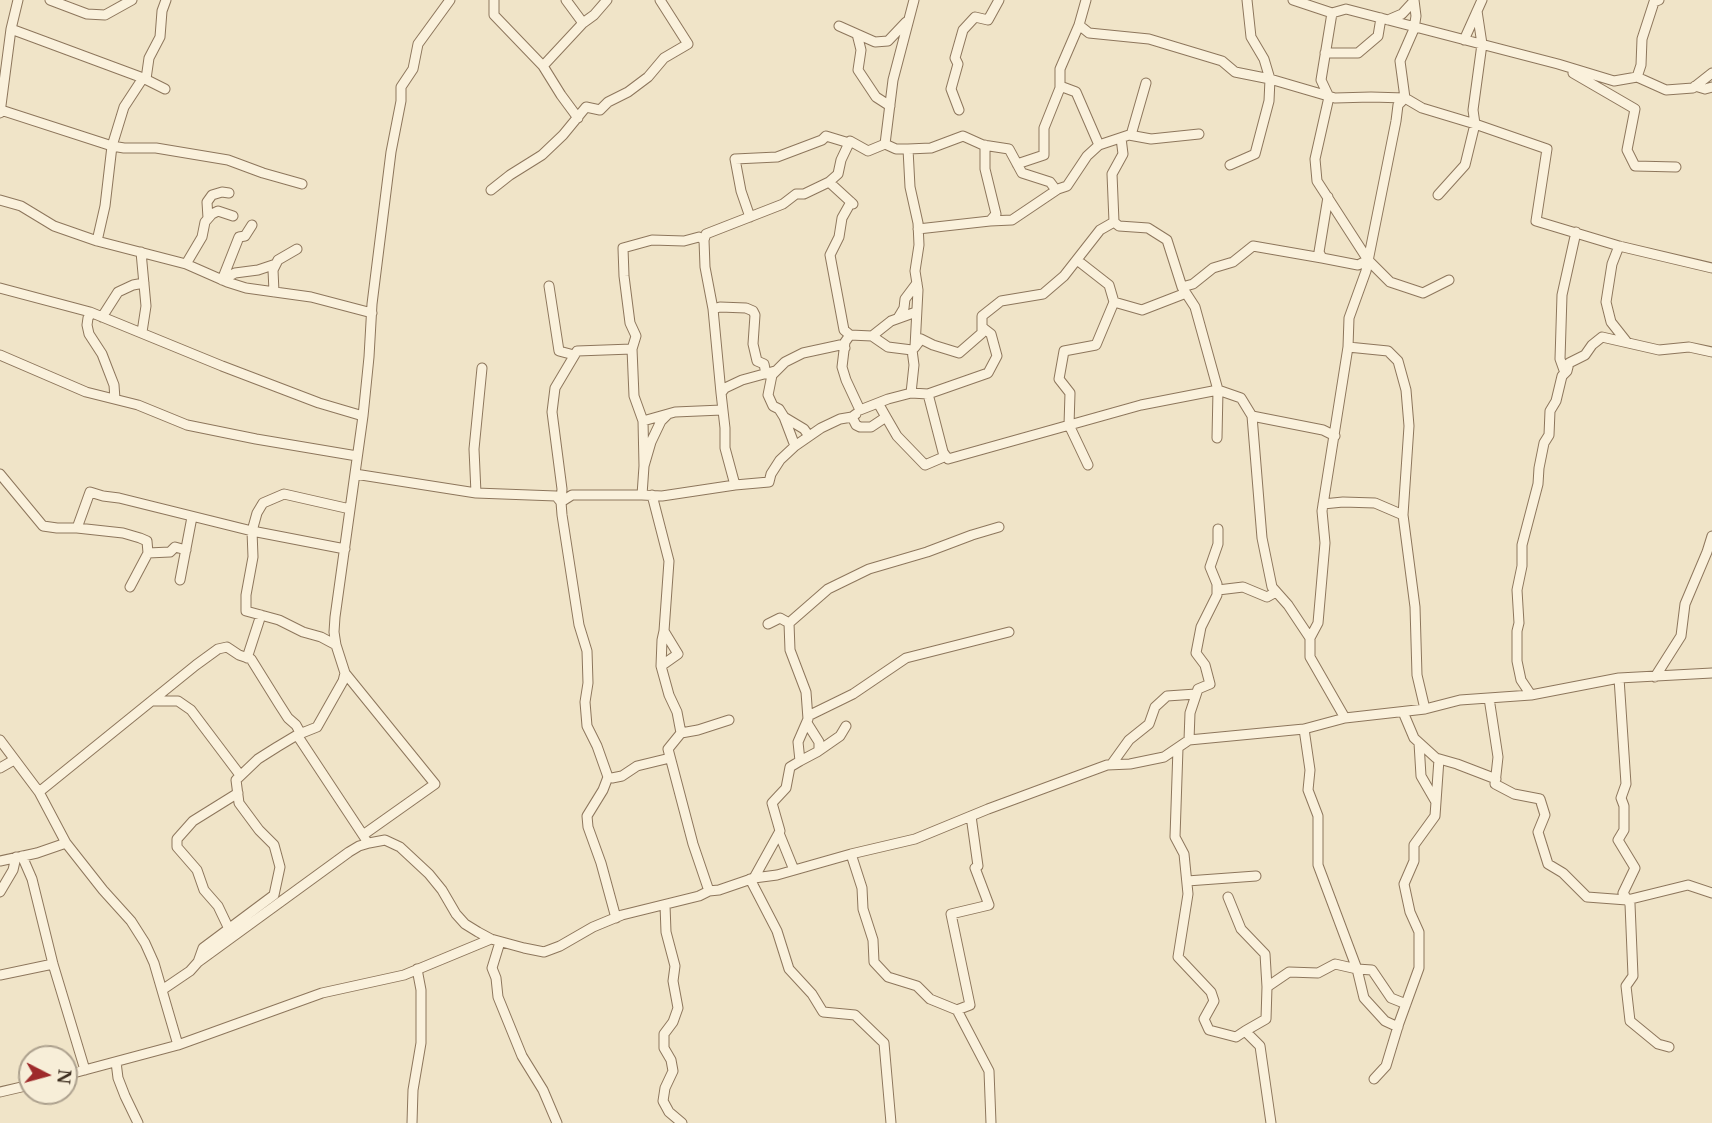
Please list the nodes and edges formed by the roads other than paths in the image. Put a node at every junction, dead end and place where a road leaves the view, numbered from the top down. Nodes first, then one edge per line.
1 (18, 0) edge
2 (50, 0) edge
3 (132, 0) edge
4 (166, 0) edge
5 (450, 0) edge
6 (494, 0) edge
7 (566, 0) edge
8 (607, 0) edge
9 (660, 0) edge
10 (914, 0) edge
11 (999, 0) edge
12 (1086, 0) edge
13 (1247, 0) edge
14 (1293, 0) edge
15 (1482, 0) edge
16 (1659, 0) edge
17 (1414, 1) edge
18 (1477, 11) junction
19 (1332, 13) junction
20 (1384, 19) junction
21 (908, 20) junction
22 (583, 23) junction
23 (1079, 25) junction
24 (839, 26) dead end
25 (1415, 27) junction
26 (11, 29) junction
27 (857, 34) junction
28 (1464, 40) junction
29 (1482, 44) junction
30 (1325, 53) junction
31 (3, 62) edge
32 (1558, 64) junction
33 (543, 66) junction
34 (1712, 73) edge
35 (1637, 77) junction
36 (145, 78) junction
37 (1270, 79) junction
38 (1146, 83) dead end
39 (1060, 86) junction
40 (1695, 86) junction
41 (1712, 87) edge
42 (165, 89) dead end
43 (1329, 97) junction
44 (1405, 98) junction
45 (890, 106) junction
46 (1, 110) edge
47 (959, 110) dead end
48 (0, 115) edge
49 (578, 118) junction
50 (1475, 124) junction
51 (1199, 134) dead end
52 (1131, 135) junction
53 (1121, 138) junction
54 (849, 143) junction
55 (885, 144) junction
56 (985, 145) junction
57 (1099, 145) junction
58 (112, 146) junction
59 (908, 149) junction
60 (1017, 164) junction
61 (1230, 165) dead end
62 (1676, 167) dead end
63 (829, 182) junction
64 (302, 184) dead end
65 (491, 190) dead end
66 (1056, 190) junction
67 (229, 192) dead end
68 (1438, 195) dead end
69 (1328, 196) junction
70 (0, 201) edge
71 (233, 216) dead end
72 (750, 217) junction
73 (208, 218) junction
74 (990, 221) junction
75 (1114, 222) junction
76 (252, 225) dead end
77 (918, 229) junction
78 (1576, 232) junction
79 (97, 240) junction
80 (704, 240) junction
81 (1619, 246) junction
82 (297, 249) dead end
83 (141, 252) junction
84 (1322, 258) junction
85 (1077, 260) junction
86 (1368, 260) junction
87 (186, 264) junction
88 (276, 264) junction
89 (1712, 268) edge
90 (222, 280) junction
91 (1449, 280) dead end
92 (144, 283) junction
93 (917, 283) junction
94 (549, 286) dead end
95 (0, 288) edge
96 (1184, 290) junction
97 (274, 292) junction
98 (1114, 302) junction
99 (713, 309) junction
100 (916, 312) junction
101 (91, 313) junction
102 (372, 314) junction
103 (102, 317) junction
104 (898, 318) junction
105 (982, 327) junction
106 (142, 332) junction
107 (850, 335) junction
108 (872, 336) junction
109 (1626, 341) junction
110 (1348, 347) junction
111 (844, 348) junction
112 (632, 349) junction
113 (913, 349) junction
114 (1712, 352) edge
115 (0, 355) edge
116 (574, 355) junction
117 (482, 369) dead end
118 (770, 373) junction
119 (1565, 373) junction
120 (1218, 390) junction
121 (721, 393) junction
122 (911, 393) junction
123 (928, 394) junction
124 (115, 399) junction
125 (878, 403) junction
126 (722, 410) junction
127 (860, 410) junction
128 (668, 415) junction
129 (363, 416) junction
130 (1252, 416) junction
131 (784, 417) junction
132 (852, 417) junction
133 (886, 417) junction
134 (643, 421) junction
135 (1069, 425) junction
136 (809, 436) junction
137 (1335, 436) junction
138 (1217, 438) dead end
139 (795, 446) junction
140 (357, 456) junction
141 (946, 456) junction
142 (1088, 465) dead end
143 (645, 466) junction
144 (0, 474) edge
145 (355, 474) junction
146 (369, 477) junction
147 (735, 485) junction
148 (476, 493) junction
149 (647, 495) junction
150 (352, 496) junction
151 (561, 502) junction
152 (1323, 504) junction
153 (350, 509) junction
154 (1403, 515) junction
155 (192, 517) junction
156 (77, 528) junction
157 (999, 528) dead end
158 (1218, 529) dead end
159 (252, 531) junction
160 (1712, 536) edge
161 (345, 549) junction
162 (186, 550) junction
163 (148, 553) junction
164 (180, 580) dead end
165 (130, 587) dead end
166 (1218, 590) junction
167 (1276, 592) junction
168 (261, 615) junction
169 (789, 623) junction
170 (768, 624) dead end
171 (664, 631) junction
172 (1009, 632) dead end
173 (1310, 638) junction
174 (336, 645) junction
175 (247, 658) junction
176 (662, 666) junction
177 (345, 673) junction
178 (1712, 673) edge
179 (1654, 676) junction
180 (1619, 678) junction
181 (1196, 694) junction
182 (1531, 695) junction
183 (1489, 698) junction
184 (153, 701) junction
185 (1425, 710) junction
186 (1402, 712) junction
187 (1345, 717) junction
188 (807, 719) junction
189 (729, 720) dead end
190 (846, 726) dead end
191 (1304, 729) junction
192 (681, 733) junction
193 (299, 734) junction
194 (0, 740) edge
195 (1190, 740) junction
196 (1419, 743) junction
197 (1178, 748) junction
198 (819, 750) junction
199 (670, 758) junction
200 (1439, 759) junction
201 (14, 760) junction
202 (800, 761) junction
203 (1111, 765) junction
204 (0, 768) edge
205 (240, 776) junction
206 (608, 777) junction
207 (1496, 779) junction
208 (39, 792) junction
209 (238, 793) junction
210 (1436, 802) junction
211 (971, 816) junction
212 (779, 833) junction
213 (366, 839) junction
214 (66, 843) junction
215 (851, 854) junction
216 (19, 857) junction
217 (0, 861) edge
218 (794, 870) junction
219 (1256, 876) dead end
220 (752, 878) junction
221 (1187, 881) junction
222 (709, 891) junction
223 (0, 892) edge
224 (1712, 893) edge
225 (1228, 897) dead end
226 (1628, 900) junction
227 (665, 904) junction
228 (616, 918) junction
229 (229, 929) junction
230 (495, 940) junction
231 (198, 962) junction
232 (53, 964) junction
233 (417, 969) junction
234 (1358, 969) junction
235 (0, 975) edge
236 (1267, 987) junction
237 (162, 990) junction
238 (1406, 1004) junction
239 (957, 1010) junction
240 (1398, 1027) junction
241 (1245, 1031) junction
242 (178, 1045) junction
243 (1669, 1047) dead end
244 (116, 1062) junction
245 (85, 1070) junction
246 (78, 1072) edge
247 (1374, 1079) dead end
248 (18, 1088) edge
249 (0, 1092) edge
250 (138, 1123) edge
251 (412, 1123) edge
252 (557, 1123) edge
253 (682, 1123) edge
254 (891, 1123) edge
255 (991, 1123) edge
256 (1271, 1123) edge

1 - 26 street
2 - 3 street
4 - 36 street
5 - 102 street
6 - 33 street
7 - 22 street
8 - 22 street
9 - 49 street
10 - 21 street
11 - 47 street
12 - 23 street
13 - 37 street
14 - 19 street
15 - 18 street
16 - 35 street
17 - 20 street
17 - 25 street
18 - 28 street
18 - 29 street
19 - 20 street
19 - 30 street
20 - 25 street
20 - 30 street
21 - 27 street
21 - 45 street
22 - 33 street
23 - 37 street
23 - 39 street
24 - 27 street
25 - 28 street
25 - 44 street
26 - 31 street
26 - 36 street
27 - 45 street
28 - 29 street
29 - 32 street
29 - 50 street
30 - 43 street
31 - 46 street
32 - 35 street
32 - 62 street
33 - 49 street
34 - 40 street
35 - 40 street
36 - 42 street
36 - 58 street
37 - 43 street
37 - 61 street
38 - 52 street
39 - 57 street
39 - 60 street
40 - 41 street
43 - 44 street
43 - 69 street
44 - 50 street
44 - 86 street
45 - 55 street
46 - 48 street
46 - 58 street
49 - 65 street
50 - 68 street
50 - 78 street
51 - 52 street
52 - 53 street
53 - 57 street
53 - 75 street
54 - 55 street
54 - 63 street
54 - 72 street
55 - 59 street
56 - 59 street
56 - 60 street
56 - 74 street
57 - 66 street
58 - 64 street
58 - 79 street
59 - 77 street
60 - 66 street
63 - 72 street
63 - 107 street
66 - 74 street
67 - 73 street
69 - 84 street
69 - 86 street
70 - 79 street
71 - 73 street
72 - 80 street
73 - 87 street
74 - 77 street
75 - 85 street
75 - 96 street
76 - 90 street
77 - 93 street
78 - 81 street
78 - 119 street
79 - 83 street
80 - 99 street
80 - 112 street
81 - 89 street
81 - 109 street
82 - 88 street
83 - 87 street
83 - 92 street
84 - 86 street
84 - 96 street
85 - 98 street
85 - 105 street
86 - 91 street
86 - 110 street
87 - 90 street
88 - 90 street
88 - 97 street
90 - 97 street
92 - 103 street
92 - 106 street
93 - 100 street
93 - 104 street
94 - 116 street
95 - 101 street
96 - 98 street
96 - 120 street
97 - 102 street
98 - 135 street
99 - 118 street
99 - 121 street
100 - 104 street
100 - 113 street
101 - 103 street
101 - 124 street
102 - 129 street
103 - 106 street
104 - 108 street
105 - 113 street
105 - 123 street
106 - 129 street
107 - 108 street
107 - 111 street
108 - 113 street
109 - 114 street
109 - 119 street
110 - 137 street
110 - 154 street
111 - 118 street
111 - 127 street
112 - 116 street
112 - 134 street
113 - 122 street
115 - 124 street
116 - 151 street
117 - 148 street
118 - 121 street
118 - 131 street
119 - 182 street
120 - 130 street
120 - 135 street
120 - 138 street
121 - 126 street
122 - 123 street
122 - 125 street
123 - 141 street
124 - 140 street
125 - 127 street
125 - 133 street
126 - 128 street
126 - 147 street
127 - 132 street
128 - 134 street
128 - 143 street
129 - 140 street
130 - 137 street
130 - 167 street
131 - 136 street
131 - 139 street
132 - 133 street
132 - 136 street
133 - 141 street
134 - 143 street
135 - 141 street
135 - 142 street
136 - 139 street
137 - 152 street
139 - 147 street
140 - 145 street
143 - 149 street
144 - 156 street
145 - 146 street
145 - 150 street
146 - 148 street
146 - 150 street
147 - 149 street
148 - 151 street
149 - 151 street
149 - 171 street
150 - 153 street
151 - 206 street
152 - 154 street
152 - 173 street
153 - 159 street
153 - 161 street
154 - 185 street
155 - 156 street
155 - 159 street
155 - 162 street
156 - 163 street
157 - 169 street
158 - 166 street
159 - 161 street
159 - 168 street
160 - 179 street
161 - 174 street
162 - 163 street
162 - 164 street
163 - 165 street
166 - 167 street
166 - 181 street
167 - 173 street
168 - 174 street
168 - 175 street
169 - 170 street
169 - 188 street
171 - 176 street
171 - 176 street
172 - 188 street
173 - 187 street
174 - 177 street
175 - 184 street
175 - 193 street
176 - 192 street
177 - 193 street
177 - 213 street
178 - 179 street
179 - 180 street
180 - 182 street
180 - 226 street
181 - 195 street
181 - 203 street
182 - 183 street
183 - 185 street
183 - 207 street
184 - 205 street
184 - 208 street
185 - 186 street
186 - 187 street
186 - 196 street
187 - 191 street
188 - 198 street
188 - 202 street
189 - 192 street
190 - 198 street
191 - 195 street
191 - 234 street
192 - 199 street
193 - 205 street
193 - 213 street
194 - 201 street
195 - 197 street
196 - 200 street
196 - 210 street
197 - 203 street
197 - 221 street
198 - 202 street
199 - 206 street
199 - 222 street
200 - 207 street
200 - 210 street
201 - 204 street
201 - 208 street
202 - 212 street
203 - 211 street
205 - 209 street
206 - 228 street
207 - 226 street
208 - 214 street
209 - 229 street
209 - 229 street
210 - 238 street
211 - 215 street
211 - 239 street
212 - 218 street
212 - 220 street
213 - 230 street
213 - 231 street
214 - 216 street
214 - 237 street
215 - 218 street
215 - 239 street
216 - 217 street
216 - 223 street
216 - 232 street
218 - 220 street
219 - 221 street
220 - 222 street
220 - 254 street
221 - 241 street
222 - 227 street
224 - 226 street
225 - 236 street
226 - 243 street
227 - 228 street
227 - 253 street
228 - 230 street
229 - 231 street
230 - 233 street
230 - 252 street
231 - 237 street
232 - 235 street
232 - 245 street
233 - 242 street
233 - 251 street
234 - 236 street
234 - 238 street
234 - 240 street
236 - 241 street
237 - 242 street
238 - 240 street
239 - 255 street
240 - 247 street
241 - 256 street
242 - 244 street
244 - 245 street
244 - 250 street
245 - 246 street
248 - 249 street

